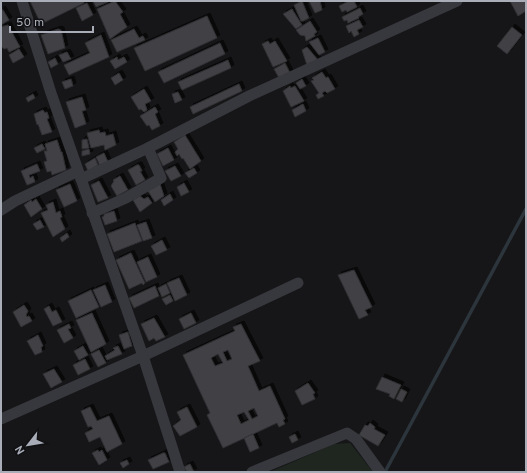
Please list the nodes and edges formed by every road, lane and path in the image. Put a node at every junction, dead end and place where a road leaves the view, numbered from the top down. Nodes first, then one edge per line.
1 (22, 1) edge
2 (457, 1) edge
3 (148, 148) junction
4 (80, 175) junction
5 (1, 210) edge
6 (92, 213) junction
7 (298, 283) dead end
8 (143, 356) junction
9 (1, 419) edge
10 (180, 472) edge
11 (252, 472) edge
12 (380, 472) edge

1 - 4 street
2 - 3 street
3 - 4 street
3 - 6 street
4 - 5 street
4 - 6 street
6 - 8 street
7 - 8 street
8 - 9 street
8 - 10 street
11 - 12 street

